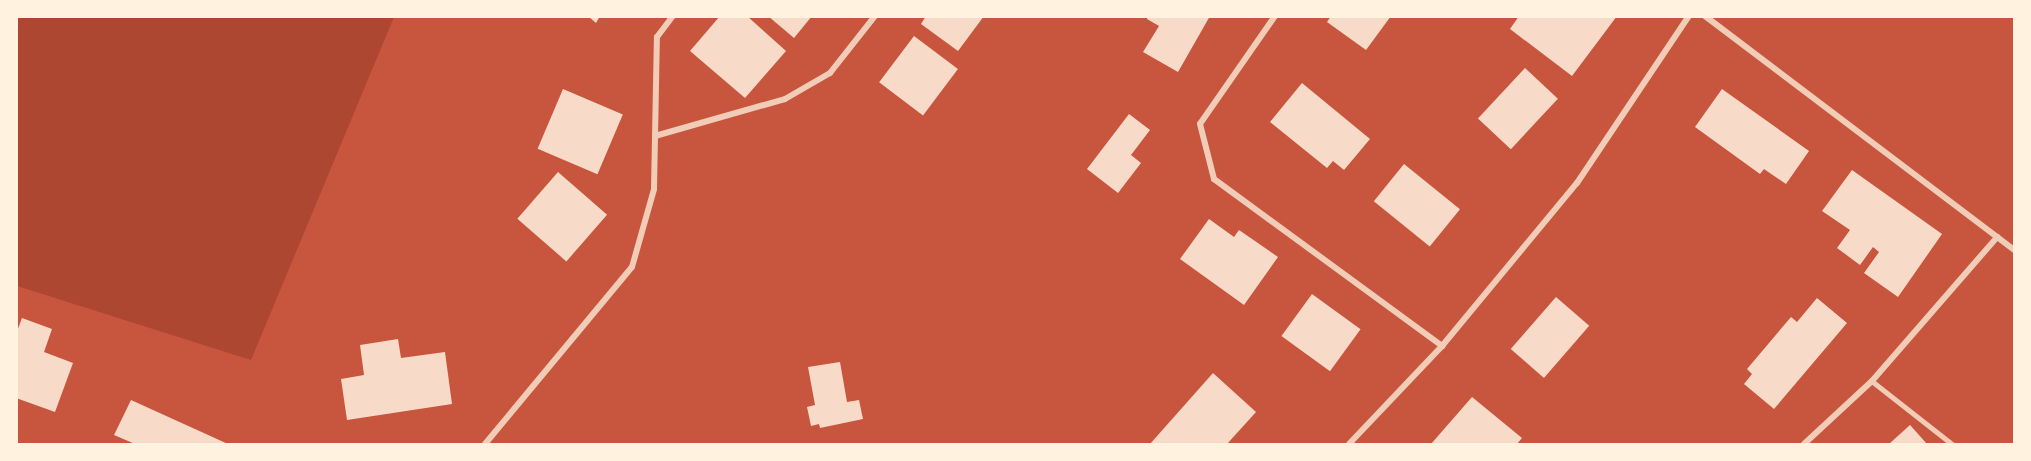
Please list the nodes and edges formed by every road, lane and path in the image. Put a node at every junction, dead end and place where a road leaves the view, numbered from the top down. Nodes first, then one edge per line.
1 (673, 16) edge
2 (875, 16) edge
3 (1275, 16) edge
4 (1689, 16) edge
5 (1705, 16) edge
6 (655, 136) junction
7 (1997, 237) junction
8 (2014, 250) edge
9 (1442, 346) junction
10 (1872, 381) junction
11 (485, 444) edge
12 (1349, 444) edge
13 (1804, 444) edge
14 (1952, 444) edge

1 - 6 street
2 - 6 street
3 - 9 street
4 - 9 street
5 - 7 street
6 - 11 street
7 - 8 street
7 - 10 street
9 - 12 street
10 - 13 street
10 - 14 lane

